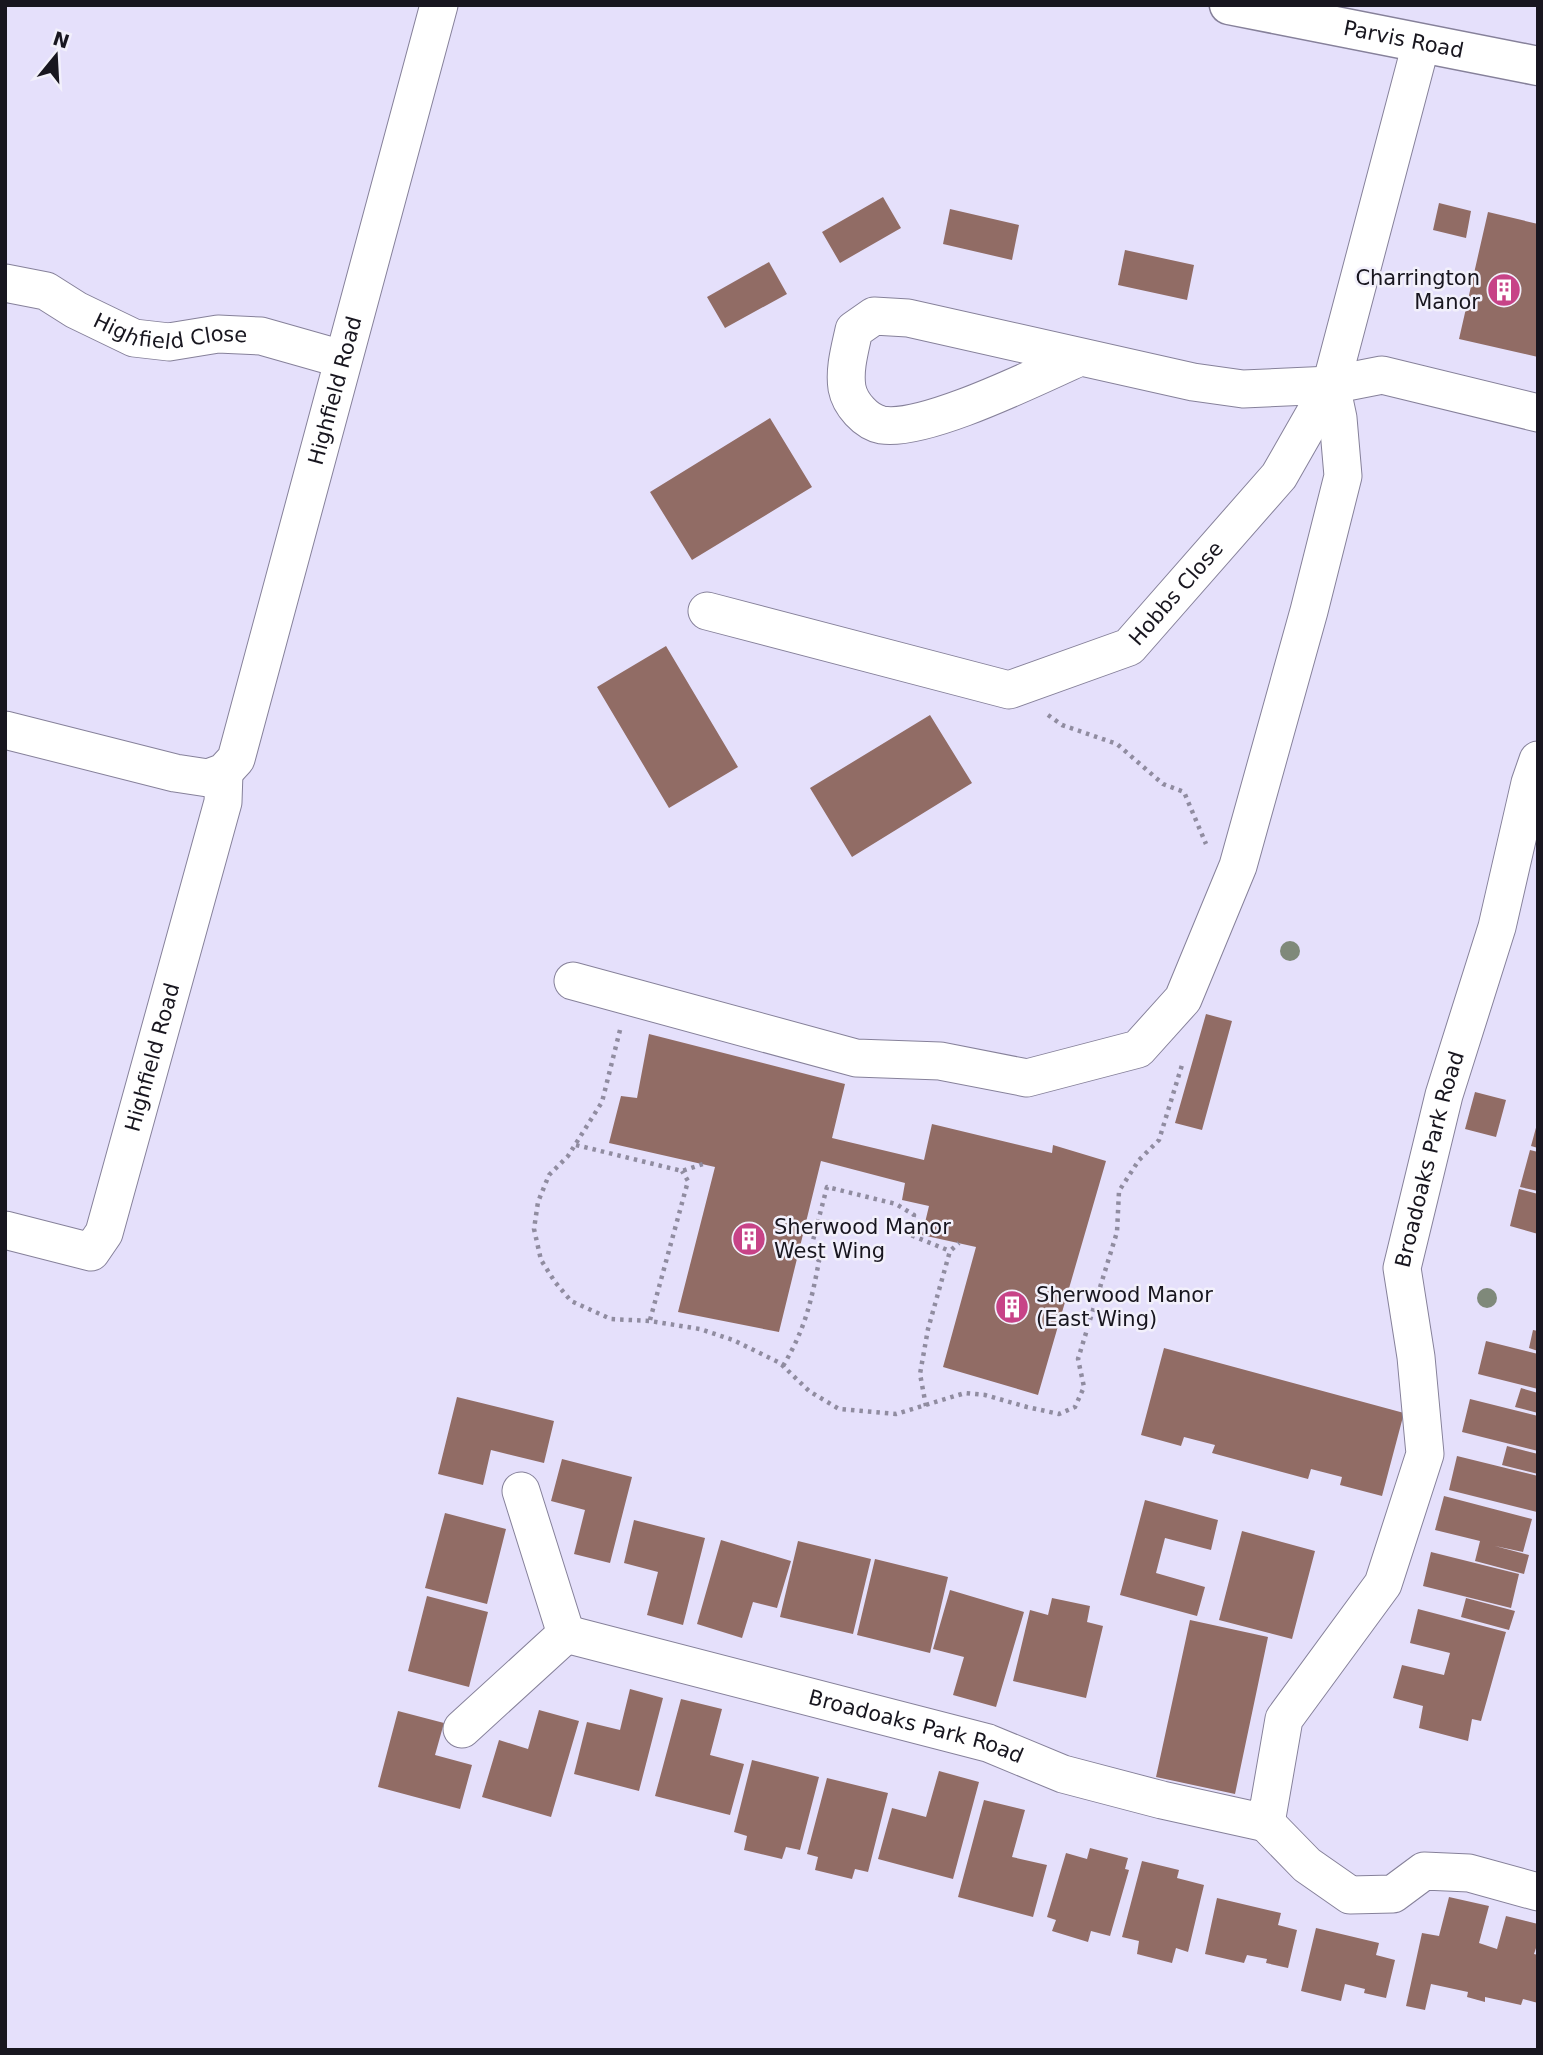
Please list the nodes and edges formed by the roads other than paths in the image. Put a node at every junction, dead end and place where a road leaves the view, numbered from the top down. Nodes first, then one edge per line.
1 (439, 5) edge
2 (1229, 5) edge
3 (1314, 14) edge
4 (1421, 44) junction
5 (1538, 66) edge
6 (5, 283) edge
7 (1078, 358) junction
8 (342, 359) junction
9 (1331, 385) junction
10 (1538, 413) edge
11 (707, 611) dead end
12 (5, 730) edge
13 (1538, 761) edge
14 (224, 772) junction
15 (573, 981) dead end
16 (5, 1230) edge
17 (522, 1491) dead end
18 (566, 1634) junction
19 (461, 1728) dead end
20 (1266, 1823) junction
21 (1538, 1892) edge

1 - 8 street, Highfield Road
2 - 3 main road, Parvis Road
3 - 4 main road, Parvis Road
4 - 5 main road, Parvis Road
4 - 9 street, Hobbs Close
6 - 8 street, Highfield Close
7 - 7 street
7 - 9 street
8 - 14 street, Highfield Road
9 - 10 street
9 - 11 street, Hobbs Close
9 - 15 street
12 - 14 street
13 - 20 street, Broadoaks Park Road
14 - 16 street, Highfield Road
17 - 18 street
18 - 19 street
18 - 20 street, Broadoaks Park Road
20 - 21 street

